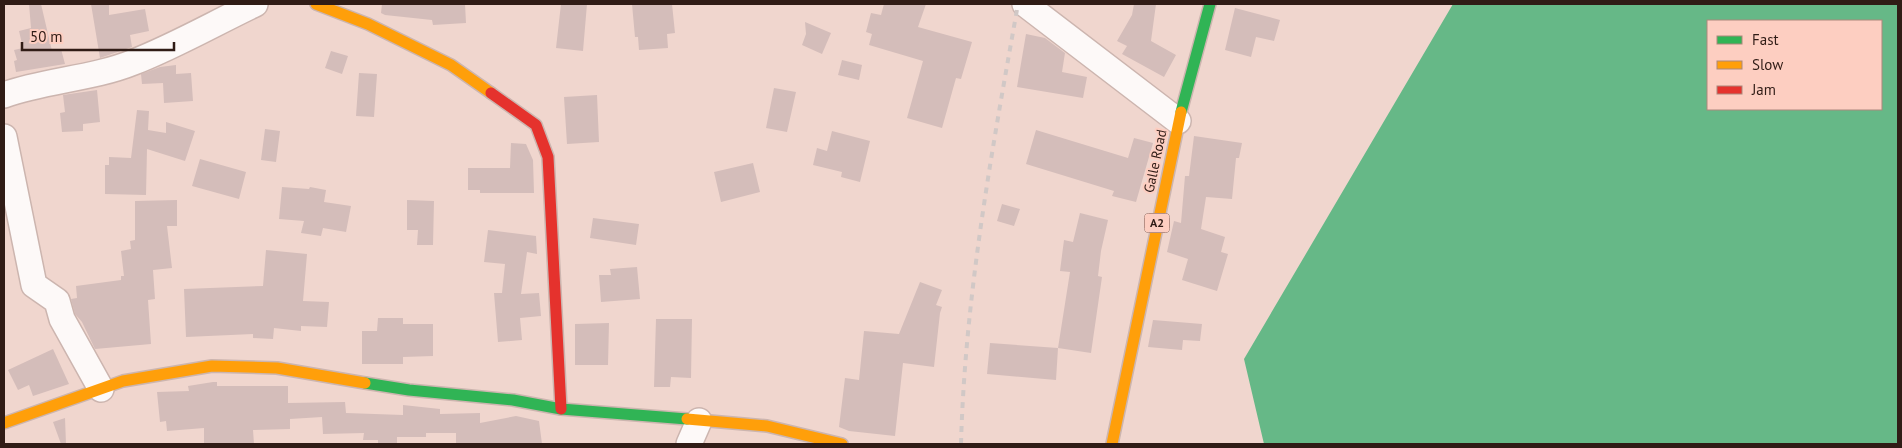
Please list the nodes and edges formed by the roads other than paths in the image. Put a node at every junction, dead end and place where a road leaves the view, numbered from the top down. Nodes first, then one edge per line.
1 (255, 4) edge
2 (316, 4) edge
3 (1025, 4) edge
4 (1210, 4) edge
5 (4, 95) edge
6 (1178, 121) junction
7 (4, 137) edge
8 (101, 389) junction
9 (561, 409) junction
10 (699, 422) junction
11 (4, 423) edge
12 (689, 444) edge
13 (842, 444) edge
14 (1112, 444) edge

1 - 5 street
2 - 9 main road
3 - 6 street
4 - 6 main road, Galle Road / A2
6 - 14 main road, Galle Road / A2
7 - 8 street
8 - 9 main road
8 - 11 main road
9 - 10 main road
10 - 12 street
10 - 13 main road

